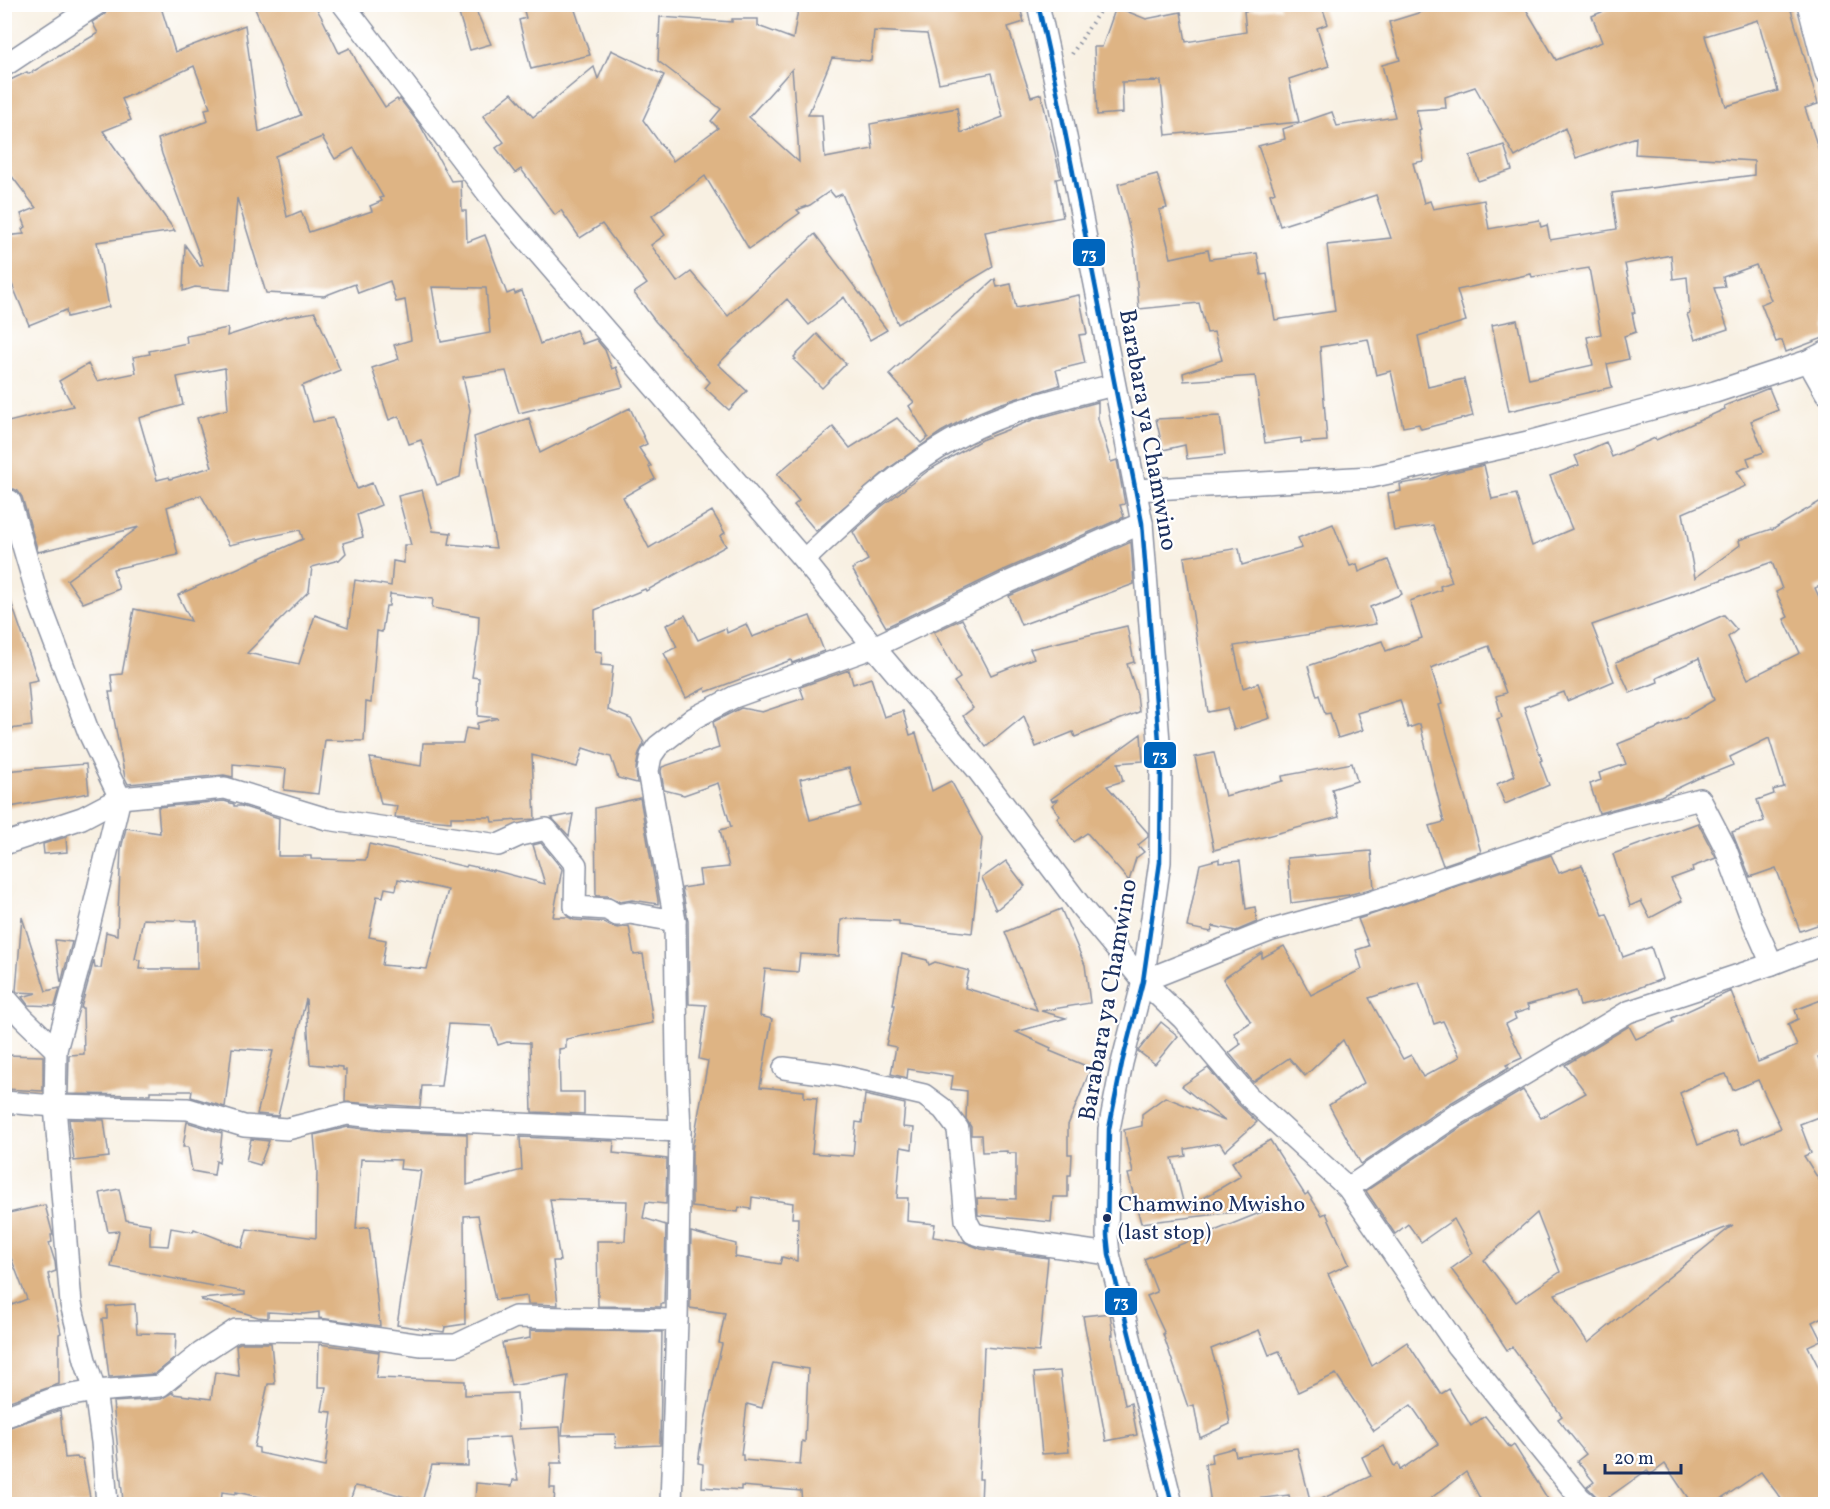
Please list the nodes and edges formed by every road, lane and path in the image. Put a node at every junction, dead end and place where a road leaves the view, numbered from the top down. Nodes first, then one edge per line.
1 (97, 4) edge
2 (343, 4) edge
3 (1038, 4) edge
4 (1104, 4) edge
5 (1809, 4) edge
6 (4, 66) edge
7 (1826, 73) edge
8 (1055, 81) junction
9 (1816, 356) edge
10 (1114, 385) junction
11 (1826, 393) edge
12 (1136, 489) junction
13 (10, 501) dead end
14 (1142, 523) junction
15 (804, 560) junction
16 (874, 647) junction
17 (120, 798) junction
18 (4, 844) edge
19 (675, 921) junction
20 (1826, 943) edge
21 (1772, 964) junction
22 (1143, 981) junction
23 (4, 996) edge
24 (56, 1050) junction
25 (784, 1068) dead end
26 (4, 1102) edge
27 (55, 1106) junction
28 (680, 1131) junction
29 (1348, 1188) junction
30 (1109, 1254) junction
31 (677, 1320) junction
32 (95, 1390) junction
33 (4, 1417) edge
34 (107, 1504) edge
35 (671, 1504) edge
36 (1172, 1504) edge
37 (1587, 1504) edge

1 - 6 street
2 - 15 street
3 - 8 street, Barabara ya Chamwino
4 - 8 path
5 - 7 street
8 - 10 street, Barabara ya Chamwino
9 - 11 street
9 - 12 street
10 - 12 street, Barabara ya Chamwino
10 - 15 street
12 - 14 street, Barabara ya Chamwino
13 - 17 street
14 - 16 street
14 - 22 street, Barabara ya Chamwino
15 - 16 street
16 - 19 street
16 - 22 street
17 - 18 street
17 - 19 street
17 - 24 street
19 - 28 street
20 - 21 street
21 - 22 street
21 - 29 street
22 - 29 street
22 - 30 street, Barabara ya Chamwino
23 - 24 street
24 - 27 street
25 - 30 street
26 - 27 street
27 - 28 street
27 - 32 street
28 - 31 street
29 - 37 street
30 - 36 street, Barabara ya Chamwino
31 - 32 street
31 - 35 street
32 - 33 street
32 - 34 street

